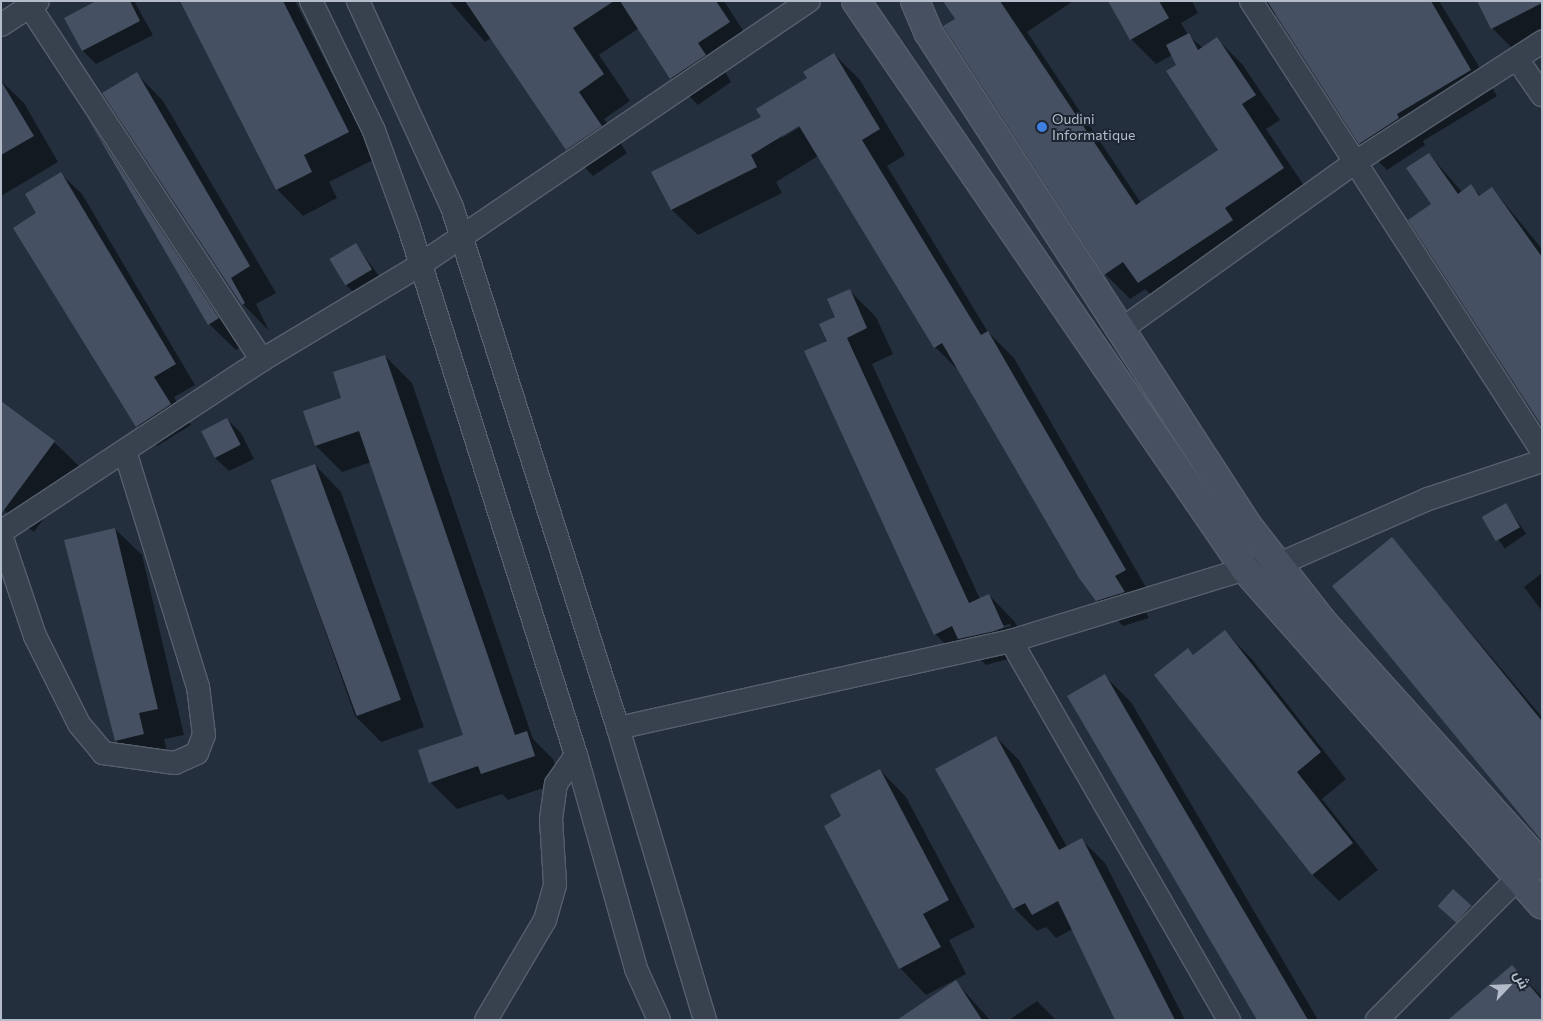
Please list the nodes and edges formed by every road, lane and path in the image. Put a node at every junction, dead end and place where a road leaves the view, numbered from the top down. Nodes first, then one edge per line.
1 (311, 1) edge
2 (358, 1) edge
3 (809, 1) edge
4 (856, 1) edge
5 (915, 1) edge
6 (1251, 1) edge
7 (31, 3) edge
8 (1, 25) edge
9 (1542, 42) edge
10 (1518, 59) junction
11 (1542, 95) edge
12 (1354, 163) junction
13 (461, 234) junction
14 (420, 265) junction
15 (1122, 329) junction
16 (262, 360) junction
17 (125, 450) junction
18 (1542, 451) edge
19 (1542, 461) edge
20 (1, 534) edge
21 (1277, 565) junction
22 (1245, 569) junction
23 (1012, 641) junction
24 (618, 728) junction
25 (576, 755) junction
26 (1542, 865) edge
27 (1518, 878) junction
28 (1542, 905) edge
29 (486, 1020) edge
30 (659, 1020) edge
31 (705, 1020) edge
32 (1229, 1020) edge
33 (1377, 1020) edge

1 - 14 street
2 - 13 street
3 - 13 street
4 - 22 street
5 - 15 street
6 - 12 street
7 - 8 street
7 - 16 street
9 - 10 street
10 - 11 street
10 - 12 street
12 - 15 street
12 - 18 street
13 - 14 street
13 - 24 street
14 - 16 street
14 - 25 street
15 - 21 street
16 - 17 street
17 - 20 street
17 - 20 street
19 - 21 street
21 - 22 street
21 - 26 street
22 - 23 street
22 - 27 street
23 - 24 street
23 - 32 street
24 - 31 street
25 - 29 street
25 - 30 street
27 - 28 street
27 - 33 street

